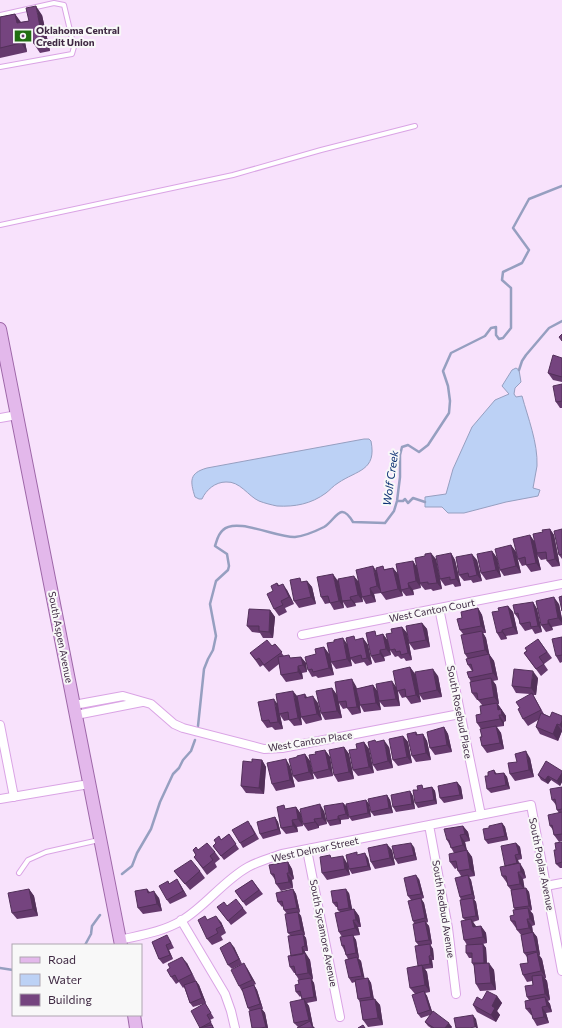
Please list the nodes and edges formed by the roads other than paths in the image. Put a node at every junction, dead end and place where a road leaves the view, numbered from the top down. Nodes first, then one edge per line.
1 (0, 14) edge
2 (0, 67) edge
3 (415, 126) dead end
4 (0, 225) edge
5 (0, 330) edge
6 (17, 415) junction
7 (0, 418) edge
8 (562, 584) edge
9 (439, 608) junction
10 (302, 635) dead end
11 (75, 710) junction
12 (460, 714) junction
13 (0, 725) edge
14 (90, 784) junction
15 (14, 797) junction
16 (0, 799) edge
17 (530, 805) joint
18 (481, 815) junction
19 (429, 825) junction
20 (100, 840) junction
21 (307, 850) junction
22 (19, 873) dead end
23 (562, 883) edge
24 (546, 886) junction
25 (181, 920) junction
26 (120, 942) edge
27 (562, 971) edge
28 (456, 994) dead end
29 (134, 1016) edge
30 (340, 1017) dead end
31 (136, 1028) edge
32 (235, 1028) edge

1 - 2 lane
3 - 4 lane
5 - 6 main road, South Aspen Avenue
6 - 7 street
6 - 11 main road, South Aspen Avenue
8 - 9 street, West Canton Court
9 - 10 street, West Canton Court
9 - 12 street, South Rosebud Place
11 - 12 street, West Canton Place
11 - 14 main road, South Aspen Avenue
12 - 18 street, South Rosebud Place
13 - 15 street
14 - 15 street
14 - 20 main road, South Aspen Avenue
15 - 16 street
17 - 18 street, West Delmar Street
17 - 24 street, South Poplar Avenue
18 - 19 street, West Delmar Street
19 - 21 street, West Delmar Street
19 - 28 street, South Redbud Avenue
20 - 22 lane
20 - 26 main road, South Aspen Avenue
21 - 25 street, West Delmar Street
21 - 30 street, South Sycamore Avenue
23 - 24 street
24 - 27 street, South Poplar Avenue
25 - 26 street, West Delmar Street
25 - 32 street
29 - 31 main road

